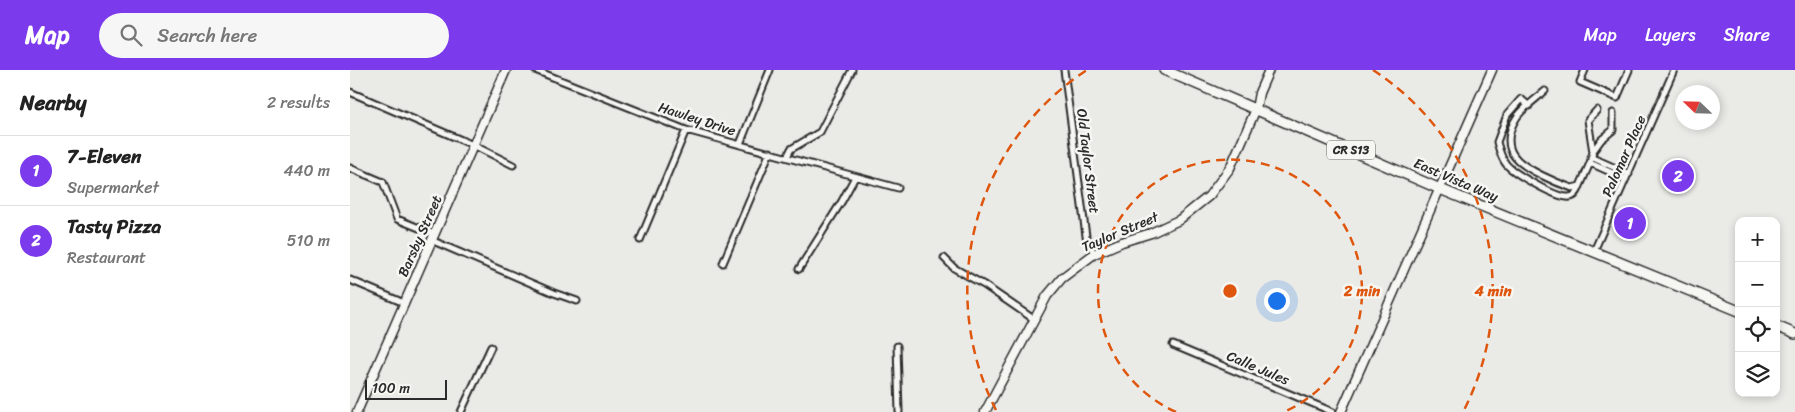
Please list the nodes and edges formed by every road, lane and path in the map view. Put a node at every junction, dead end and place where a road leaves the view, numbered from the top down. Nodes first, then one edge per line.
1 (506, 70) edge
2 (535, 70) edge
3 (770, 70) edge
4 (852, 70) edge
5 (1064, 70) edge
6 (1164, 70) edge
7 (1269, 70) edge
8 (1492, 70) edge
9 (1585, 70) edge
10 (1629, 70) edge
11 (1674, 70) edge
12 (1545, 91) dead end
13 (350, 92) edge
14 (1529, 106) junction
15 (1256, 109) junction
16 (1597, 110) dead end
17 (1613, 113) dead end
18 (686, 130) junction
19 (740, 144) junction
20 (473, 145) junction
21 (770, 152) junction
22 (787, 157) junction
23 (1591, 158) junction
24 (512, 164) dead end
25 (350, 168) edge
26 (1627, 176) junction
27 (855, 177) junction
28 (1580, 186) junction
29 (898, 188) dead end
30 (1440, 189) junction
31 (433, 237) junction
32 (640, 240) dead end
33 (1594, 251) junction
34 (1094, 254) junction
35 (944, 258) dead end
36 (722, 263) dead end
37 (799, 269) dead end
38 (350, 280) edge
39 (577, 301) dead end
40 (404, 303) junction
41 (1735, 309) edge
42 (1035, 320) junction
43 (1780, 328) edge
44 (1795, 334) edge
45 (1173, 345) dead end
46 (897, 346) dead end
47 (491, 347) dead end
48 (357, 412) edge
49 (461, 412) edge
50 (899, 412) edge
51 (985, 412) edge
52 (1333, 412) edge
53 (1341, 412) edge

1 - 20 street, Barsby Street
2 - 18 street, Hawley Drive
3 - 19 street
4 - 22 street
5 - 34 street, Old Taylor Street
6 - 15 main road, East Vista Way / CR S13
7 - 15 street, Taylor Street
8 - 30 street
9 - 10 street
11 - 26 street, Palomar Place
12 - 14 street
13 - 20 street
14 - 28 street
14 - 28 street
15 - 30 main road, East Vista Way / CR S13
15 - 34 street, Taylor Street
16 - 23 street
17 - 23 street
18 - 19 street, Hawley Drive
18 - 32 street
19 - 21 street, Hawley Drive
20 - 24 street
20 - 31 street, Barsby Street
21 - 22 street, Hawley Drive
21 - 36 street
22 - 27 street, Hawley Drive
23 - 26 street
23 - 28 street
25 - 31 street
26 - 33 street, Palomar Place
27 - 29 street, Hawley Drive
27 - 37 street
30 - 33 main road, East Vista Way / CR S13
30 - 53 street
31 - 39 street
31 - 40 street, Barsby Street
33 - 41 main road, East Vista Way / CR S13
34 - 42 street, Taylor Street
35 - 42 street
38 - 40 street
40 - 48 street, Barsby Street
42 - 51 street, Taylor Street
43 - 44 main road
45 - 52 street, Calle Jules
46 - 50 street
47 - 49 street

